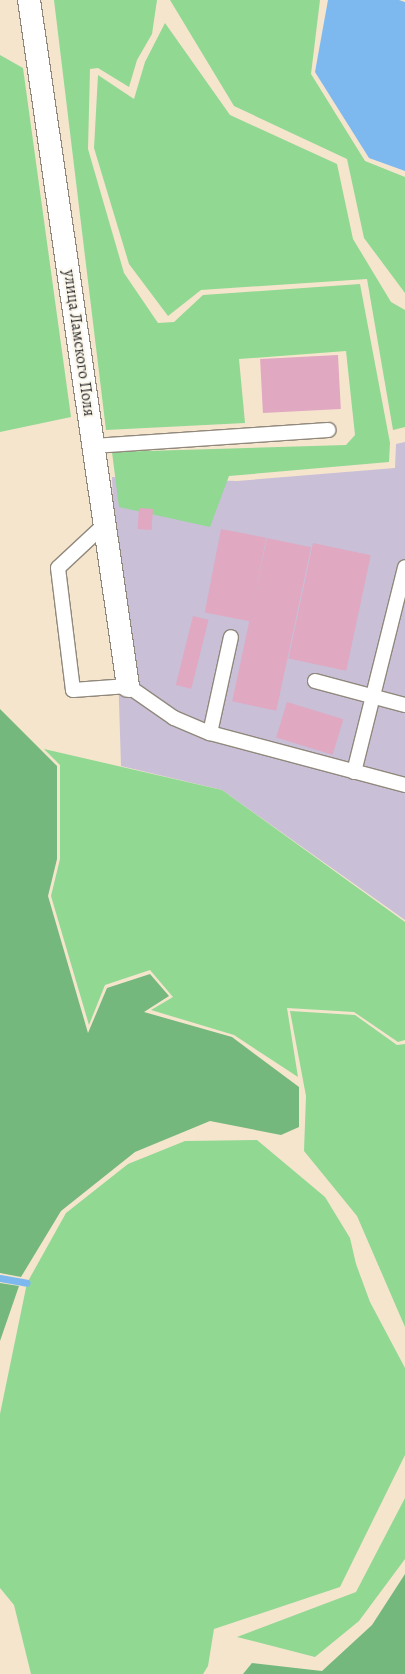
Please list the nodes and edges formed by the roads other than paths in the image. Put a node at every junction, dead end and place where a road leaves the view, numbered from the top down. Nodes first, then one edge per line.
1 (29, 0) edge
2 (328, 430) dead end
3 (93, 446) junction
4 (105, 524) junction
5 (405, 567) edge
6 (231, 637) dead end
7 (315, 681) dead end
8 (128, 686) junction
9 (373, 697) junction
10 (405, 705) edge
11 (210, 733) junction
12 (354, 772) junction
13 (405, 785) edge

1 - 3 street, улица Ламского Поля
2 - 3 lane
3 - 4 street, улица Ламского Поля
4 - 8 street, улица Ламского Поля
4 - 8 lane
5 - 9 lane
6 - 11 lane
7 - 9 lane
8 - 11 lane
9 - 10 lane
9 - 12 lane
11 - 12 lane
12 - 13 lane

